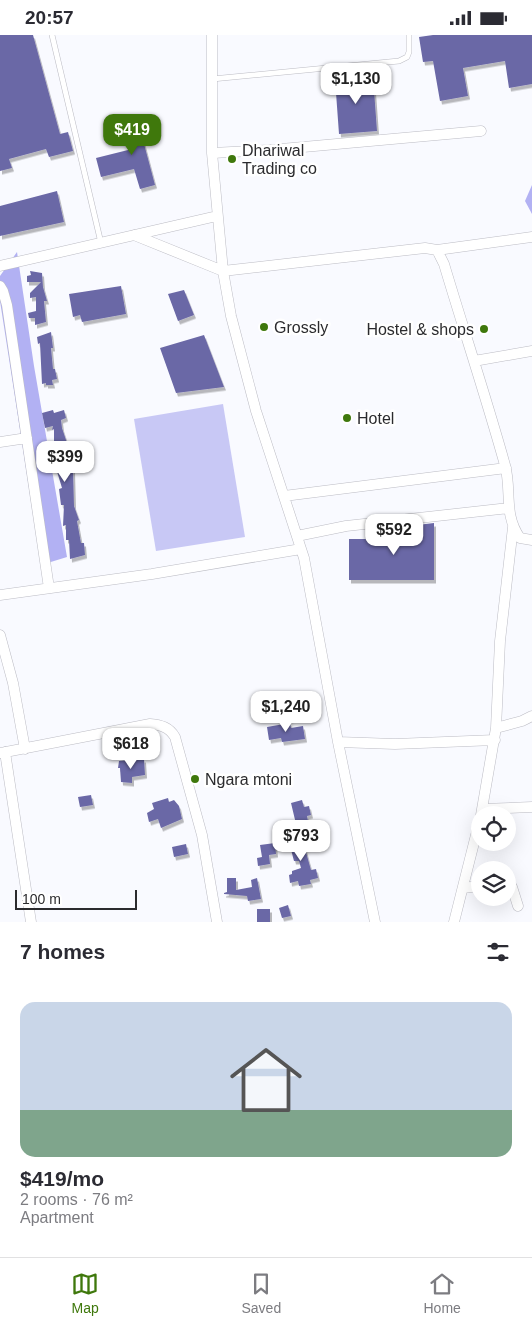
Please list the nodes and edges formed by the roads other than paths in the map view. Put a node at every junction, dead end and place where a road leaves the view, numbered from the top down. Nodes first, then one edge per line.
1 (52, 35) edge
2 (212, 35) edge
3 (409, 35) edge
4 (212, 79) junction
5 (481, 131) dead end
6 (212, 153) junction
7 (217, 216) junction
8 (134, 235) junction
9 (532, 237) edge
10 (101, 243) junction
11 (437, 250) junction
12 (0, 266) edge
13 (222, 271) junction
14 (0, 286) edge
15 (532, 351) edge
16 (474, 361) junction
17 (27, 438) junction
18 (0, 442) edge
19 (506, 467) junction
20 (284, 496) junction
21 (509, 508) junction
22 (513, 527) junction
23 (297, 536) junction
24 (532, 540) edge
25 (301, 549) junction
26 (49, 589) junction
27 (0, 595) edge
28 (0, 635) edge
29 (532, 716) edge
30 (496, 728) junction
31 (494, 741) junction
32 (338, 742) junction
33 (26, 749) junction
34 (2, 753) edge
35 (482, 806) edge
36 (532, 807) edge
37 (516, 809) edge
38 (472, 851) edge
39 (471, 887) edge
40 (462, 888) junction
41 (516, 900) edge
42 (518, 906) dead end
43 (31, 922) edge
44 (217, 922) edge
45 (375, 922) edge
46 (454, 922) edge

1 - 10 lane
2 - 4 street
3 - 4 lane
4 - 6 street
5 - 6 street
6 - 7 street
7 - 8 street
7 - 13 street
8 - 10 street
8 - 13 street
9 - 11 street
10 - 12 street
11 - 13 street
11 - 16 street
13 - 20 street
14 - 17 street
15 - 16 street
16 - 19 street
17 - 18 street
17 - 26 street
19 - 20 street
19 - 21 street
20 - 23 street
21 - 22 street
21 - 23 street
22 - 24 street
22 - 30 street
23 - 25 street
25 - 26 street
25 - 32 street
26 - 27 street
28 - 33 street
29 - 30 street
30 - 31 street
31 - 32 street
31 - 35 street
32 - 45 street
33 - 34 street
33 - 44 street
34 - 43 street
36 - 37 street
38 - 40 street
39 - 40 street
40 - 46 street
41 - 42 street

